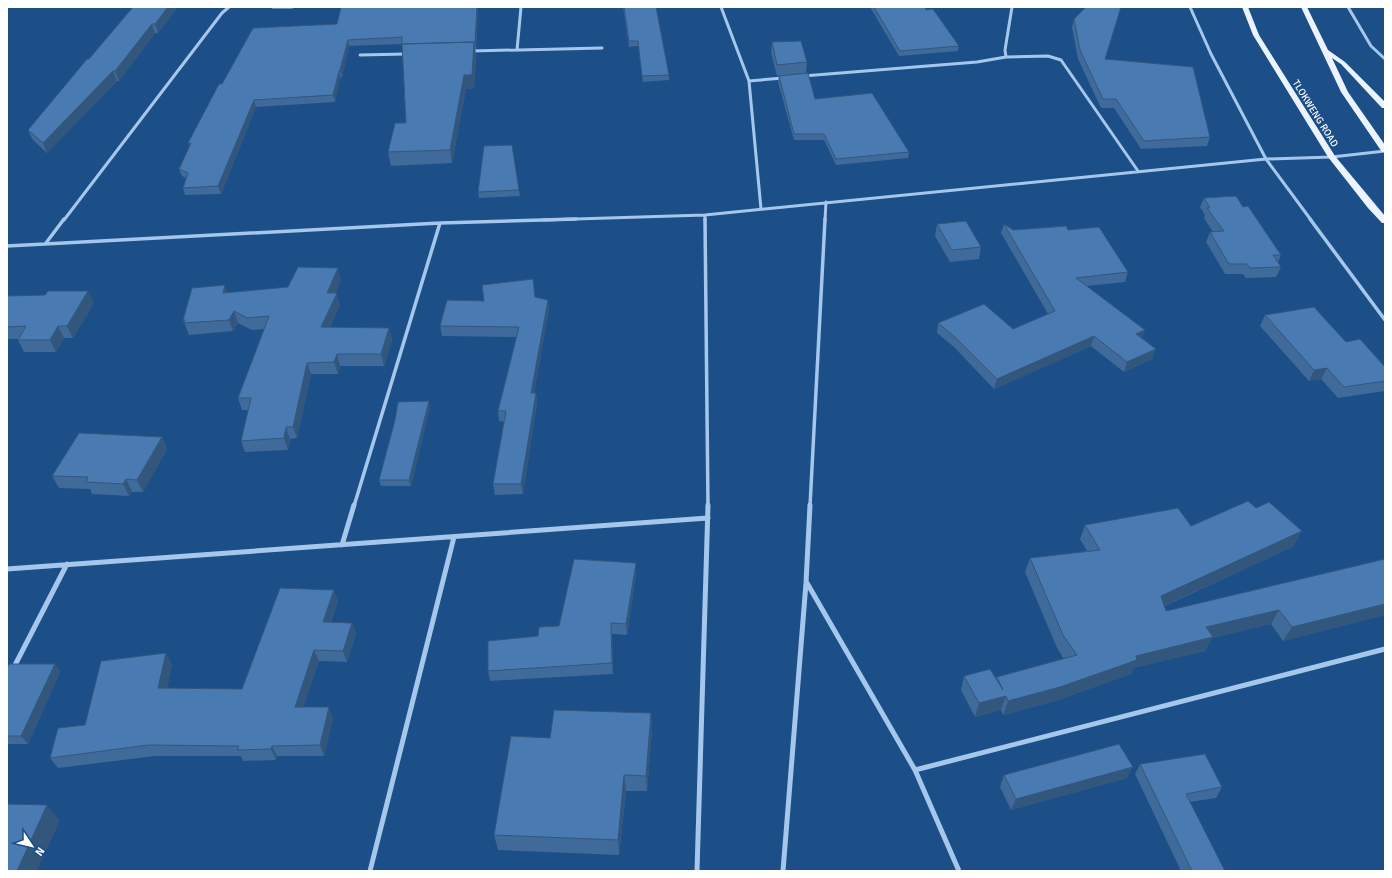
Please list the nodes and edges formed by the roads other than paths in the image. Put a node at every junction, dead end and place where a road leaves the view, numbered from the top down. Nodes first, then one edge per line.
1 (229, 7) edge
2 (273, 7) edge
3 (292, 7) edge
4 (521, 7) edge
5 (721, 7) edge
6 (1012, 7) edge
7 (1190, 7) edge
8 (1245, 7) edge
9 (1304, 7) edge
10 (1348, 7) edge
11 (602, 48) dead end
12 (1325, 49) junction
13 (517, 50) junction
14 (470, 51) edge
15 (407, 54) edge
16 (360, 55) dead end
17 (1006, 57) junction
18 (1385, 59) edge
19 (788, 77) edge
20 (796, 77) edge
21 (749, 81) junction
22 (1385, 106) edge
23 (1385, 150) edge
24 (1332, 157) junction
25 (1266, 159) junction
26 (1138, 171) junction
27 (826, 202) junction
28 (761, 209) junction
29 (705, 215) junction
30 (1385, 221) edge
31 (440, 223) junction
32 (46, 244) junction
33 (7, 246) edge
34 (1385, 320) edge
35 (708, 518) junction
36 (454, 537) junction
37 (342, 545) junction
38 (67, 564) junction
39 (7, 569) edge
40 (806, 583) junction
41 (1385, 649) edge
42 (10, 673) edge
43 (915, 770) junction
44 (370, 871) edge
45 (697, 871) edge
46 (783, 871) edge
47 (959, 871) edge

1 - 32 street
2 - 3 street
4 - 13 street
5 - 21 street
6 - 17 street
7 - 25 street
8 - 24 main road, TLOKWENG ROAD
9 - 12 main road
10 - 18 street
11 - 13 street
12 - 22 main road
12 - 23 main road
13 - 14 street
15 - 16 street
17 - 20 street
17 - 26 street
19 - 21 street
21 - 28 street
23 - 24 street
24 - 25 street
24 - 30 main road, TLOKWENG ROAD
25 - 26 street
25 - 34 street
26 - 27 street
27 - 28 street
27 - 40 street
28 - 29 street
29 - 31 street
29 - 35 street
31 - 32 street
31 - 37 street
32 - 33 street
35 - 36 street
35 - 45 street
36 - 37 street
36 - 44 street
37 - 38 street
38 - 39 street
38 - 42 street
40 - 43 street
40 - 46 street
41 - 43 street
43 - 47 street

